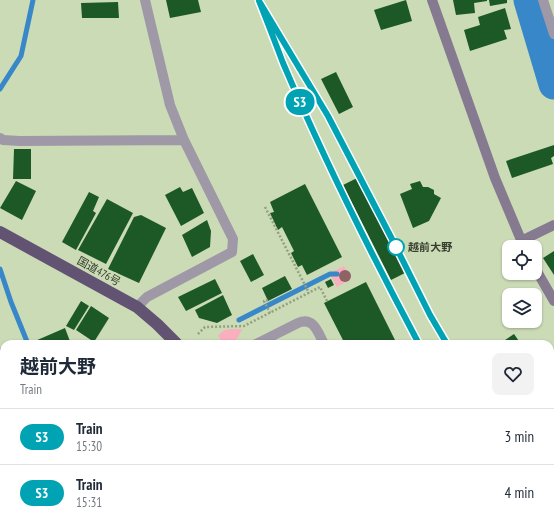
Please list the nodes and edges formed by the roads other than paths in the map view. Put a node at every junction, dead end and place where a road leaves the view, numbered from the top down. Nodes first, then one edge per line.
1 (145, 0) edge
2 (432, 0) edge
3 (543, 0) edge
4 (554, 34) edge
5 (0, 138) edge
6 (184, 140) junction
7 (554, 225) edge
8 (0, 232) edge
9 (520, 240) edge
10 (529, 240) edge
11 (542, 280) edge
12 (554, 301) edge
13 (137, 307) junction
14 (173, 340) edge
15 (264, 340) edge
16 (322, 340) edge

1 - 6 street
2 - 9 street
3 - 4 street
5 - 6 street
6 - 13 street
7 - 10 street
8 - 13 highway, 国道476号
11 - 12 street
13 - 14 highway, 国道476号
15 - 16 street

